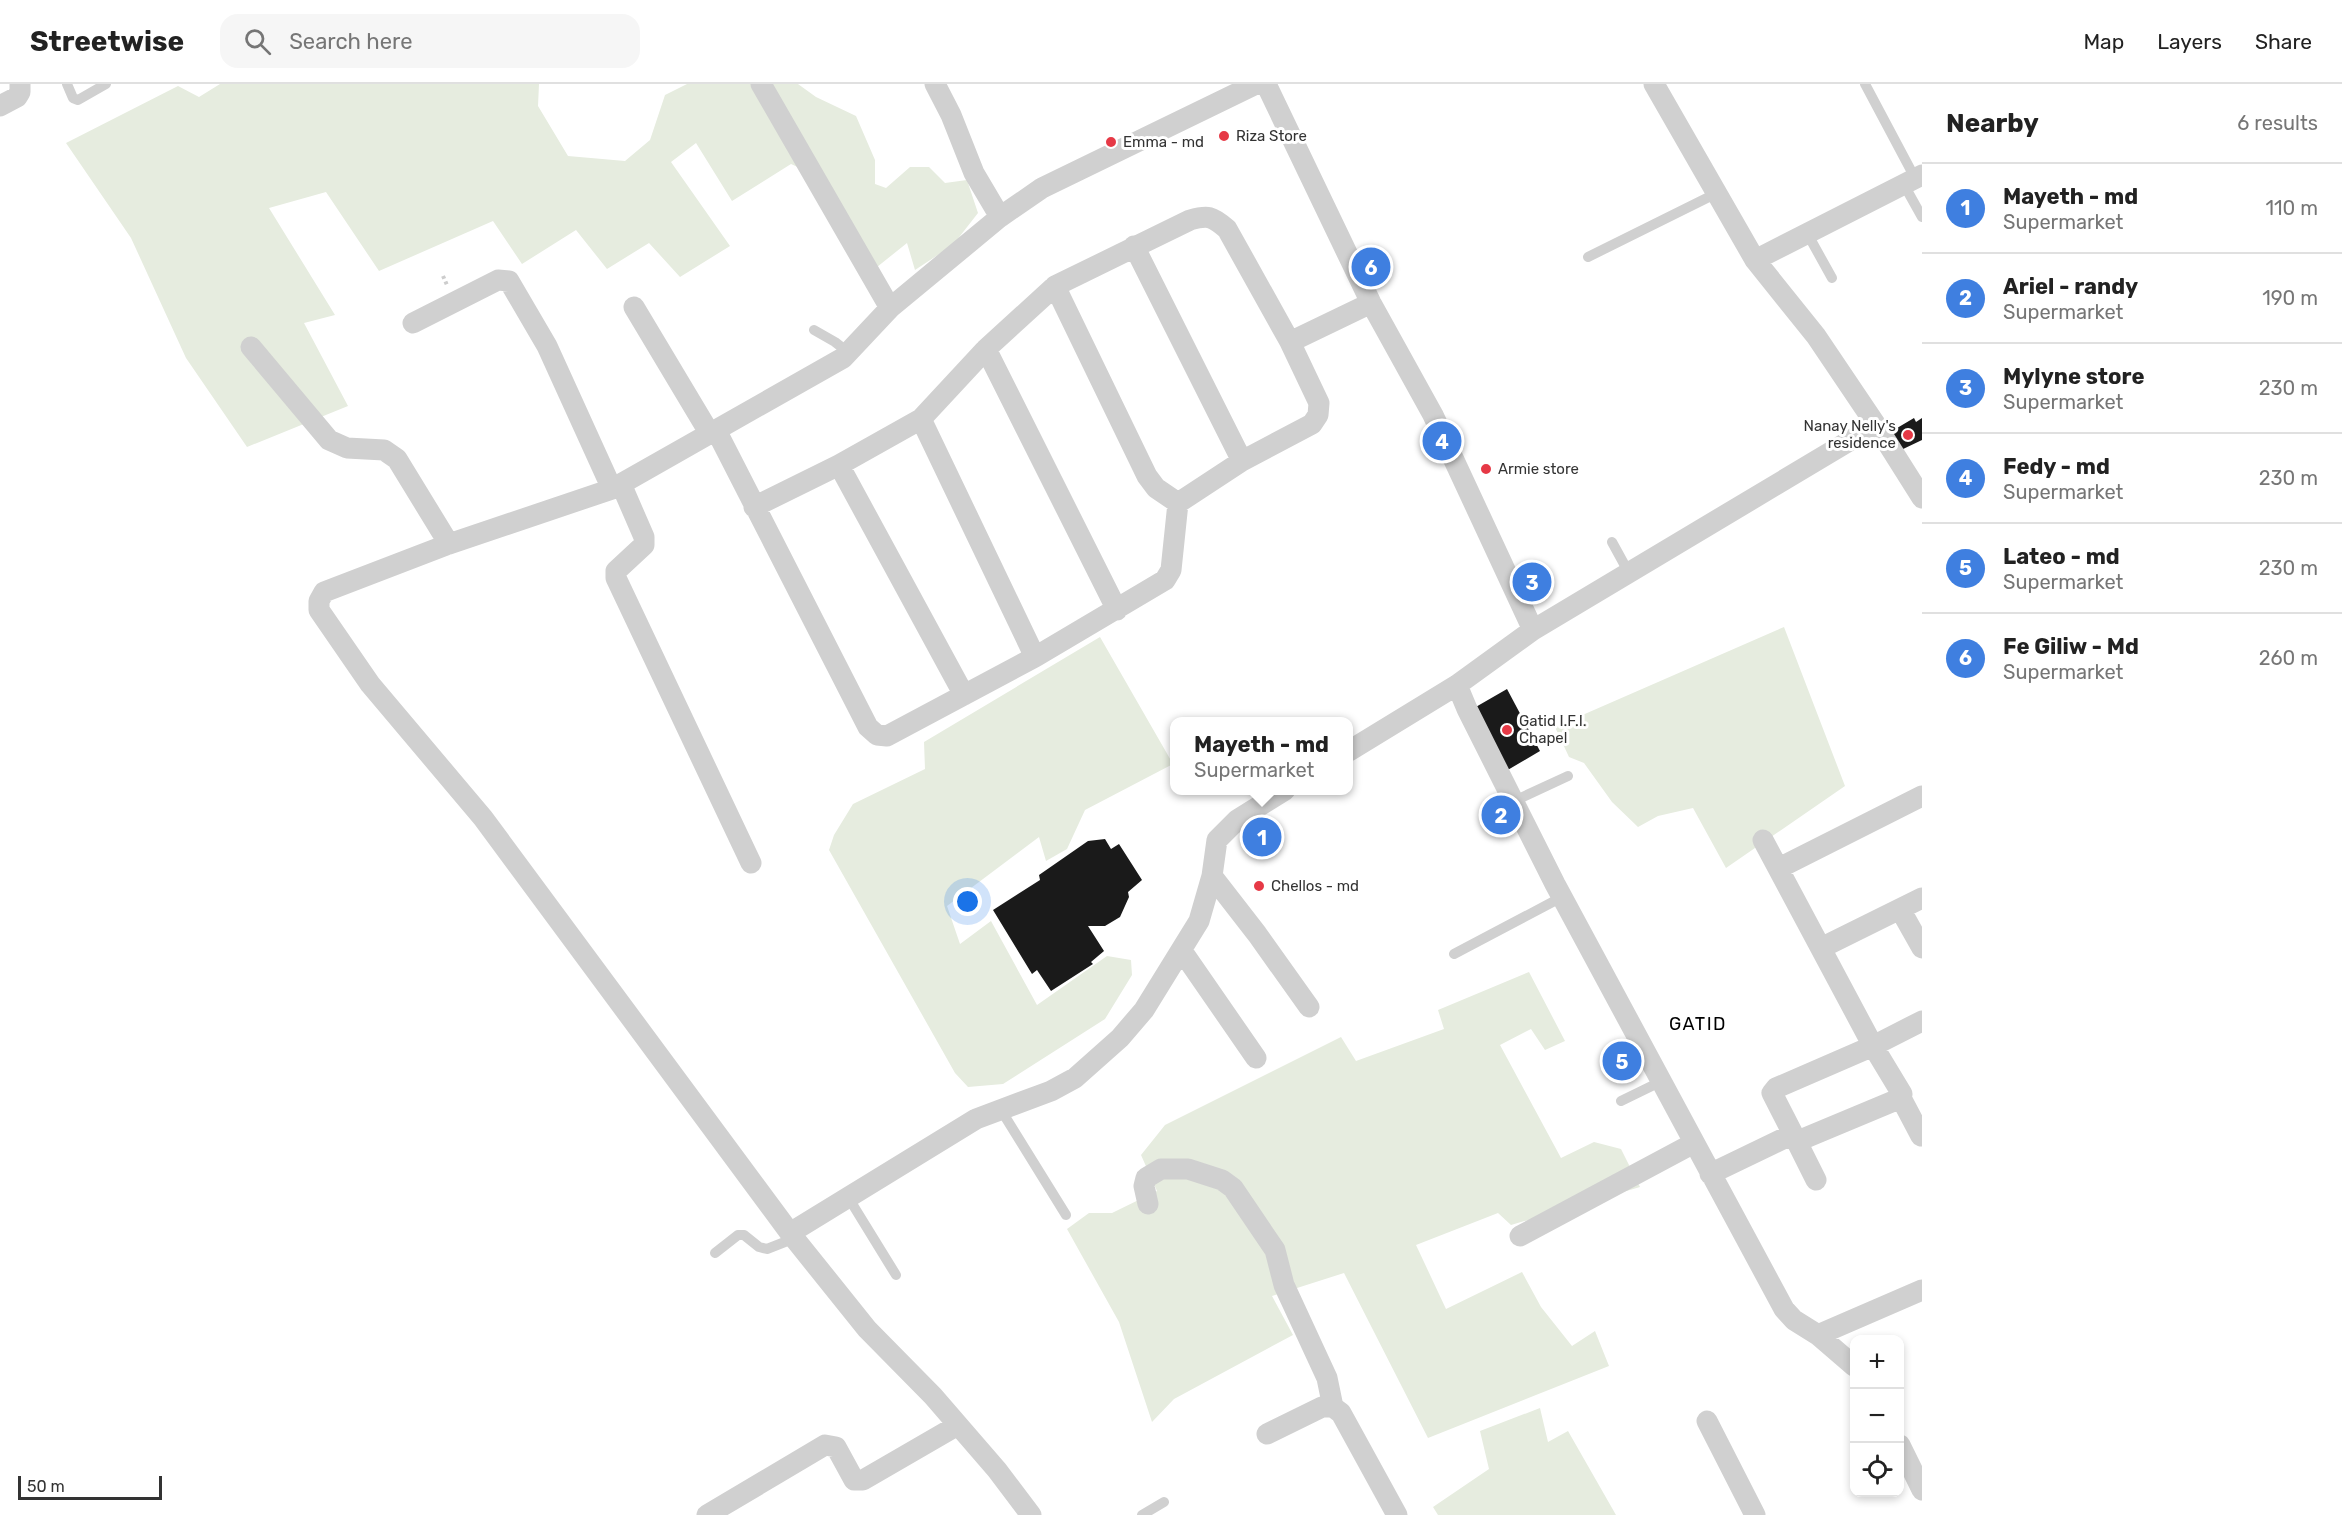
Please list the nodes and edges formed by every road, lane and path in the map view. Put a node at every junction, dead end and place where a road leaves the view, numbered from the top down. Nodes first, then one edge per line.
1 (20, 84) edge
2 (67, 84) edge
3 (106, 84) edge
4 (761, 84) edge
5 (935, 84) edge
6 (1256, 84) edge
7 (1266, 84) edge
8 (1654, 84) edge
9 (1864, 84) edge
10 (0, 106) edge
11 (1913, 179) edge
12 (1718, 193) junction
13 (1000, 217) junction
14 (1922, 217) edge
15 (1807, 233) junction
16 (1134, 246) junction
17 (1588, 257) dead end
18 (1755, 260) junction
19 (1832, 278) dead end
20 (1055, 286) junction
21 (1371, 303) junction
22 (634, 307) dead end
23 (890, 308) junction
24 (413, 323) dead end
25 (814, 330) dead end
26 (1290, 342) junction
27 (251, 347) dead end
28 (986, 349) junction
29 (849, 353) junction
30 (921, 419) junction
31 (1876, 424) junction
32 (713, 432) junction
33 (1242, 461) junction
34 (839, 465) junction
35 (617, 486) junction
36 (1919, 487) edge
37 (1178, 503) junction
38 (754, 507) junction
39 (1612, 542) dead end
40 (449, 544) junction
41 (1629, 573) junction
42 (1117, 610) junction
43 (1533, 630) junction
44 (1035, 657) junction
45 (1457, 685) junction
46 (964, 695) junction
47 (1353, 749) edge
48 (1568, 776) dead end
49 (1277, 795) edge
50 (1922, 796) edge
51 (1514, 801) junction
52 (1763, 840) dead end
53 (751, 863) dead end
54 (1779, 868) junction
55 (1212, 876) junction
56 (1562, 897) junction
57 (1922, 898) edge
58 (1900, 909) junction
59 (1821, 948) junction
60 (1922, 948) edge
61 (1182, 951) junction
62 (1454, 954) dead end
63 (1309, 1007) dead end
64 (1922, 1021) edge
65 (1873, 1046) junction
66 (1256, 1058) dead end
67 (1662, 1081) junction
68 (1901, 1098) junction
69 (1622, 1101) dead end
70 (1001, 1110) junction
71 (1921, 1136) edge
72 (1796, 1138) junction
73 (1694, 1143) junction
74 (1710, 1174) junction
75 (1816, 1179) dead end
76 (848, 1197) junction
77 (1148, 1204) dead end
78 (1066, 1215) dead end
79 (792, 1235) junction
80 (1520, 1236) dead end
81 (715, 1253) dead end
82 (896, 1275) dead end
83 (1922, 1290) edge
84 (1818, 1335) junction
85 (1850, 1363) edge
86 (1333, 1407) junction
87 (1707, 1421) dead end
88 (958, 1425) junction
89 (1267, 1434) dead end
90 (1904, 1455) edge
91 (1922, 1490) edge
92 (1164, 1502) dead end
93 (707, 1515) edge
94 (1031, 1515) edge
95 (1142, 1515) edge
96 (1397, 1515) edge
97 (1755, 1515) edge

1 - 10 street
2 - 3 lane
4 - 23 street
5 - 13 street
6 - 13 street
7 - 21 street
8 - 12 street
9 - 11 lane
11 - 14 lane
11 - 15 street
12 - 17 lane
12 - 18 street
13 - 23 street
15 - 18 street
15 - 19 lane
16 - 20 street
16 - 26 street
16 - 33 street
18 - 31 street
20 - 28 street
20 - 37 street
21 - 26 street
21 - 43 street
22 - 32 street
23 - 29 street
24 - 35 street
25 - 29 lane
26 - 33 street
27 - 40 street
28 - 30 street
28 - 42 street
29 - 32 street
30 - 34 street
30 - 44 street
31 - 36 street
31 - 41 street
32 - 35 street
32 - 38 street
33 - 37 street
34 - 38 street
34 - 46 street
35 - 40 street
35 - 53 street
37 - 42 street
38 - 46 street
39 - 41 lane
40 - 79 street
41 - 43 street
42 - 44 street
43 - 45 street
44 - 46 street
45 - 47 street
45 - 51 street
48 - 51 lane
49 - 55 street
50 - 54 street
51 - 56 street
52 - 54 street
54 - 59 street
55 - 61 street
55 - 63 street
56 - 62 lane
56 - 67 street
57 - 58 street
58 - 59 street
58 - 60 street
59 - 65 street
61 - 66 street
61 - 70 street
64 - 65 street
65 - 68 street
65 - 72 street
67 - 69 lane
67 - 73 street
68 - 71 street
68 - 72 street
70 - 76 street
70 - 78 lane
72 - 74 street
72 - 75 street
73 - 74 street
73 - 80 street
74 - 84 street
76 - 79 street
76 - 82 lane
77 - 86 street
79 - 81 lane
79 - 88 street
83 - 84 street
84 - 85 street
86 - 89 street
86 - 96 street
87 - 97 street
88 - 93 street
88 - 94 street
90 - 91 street
92 - 95 lane

